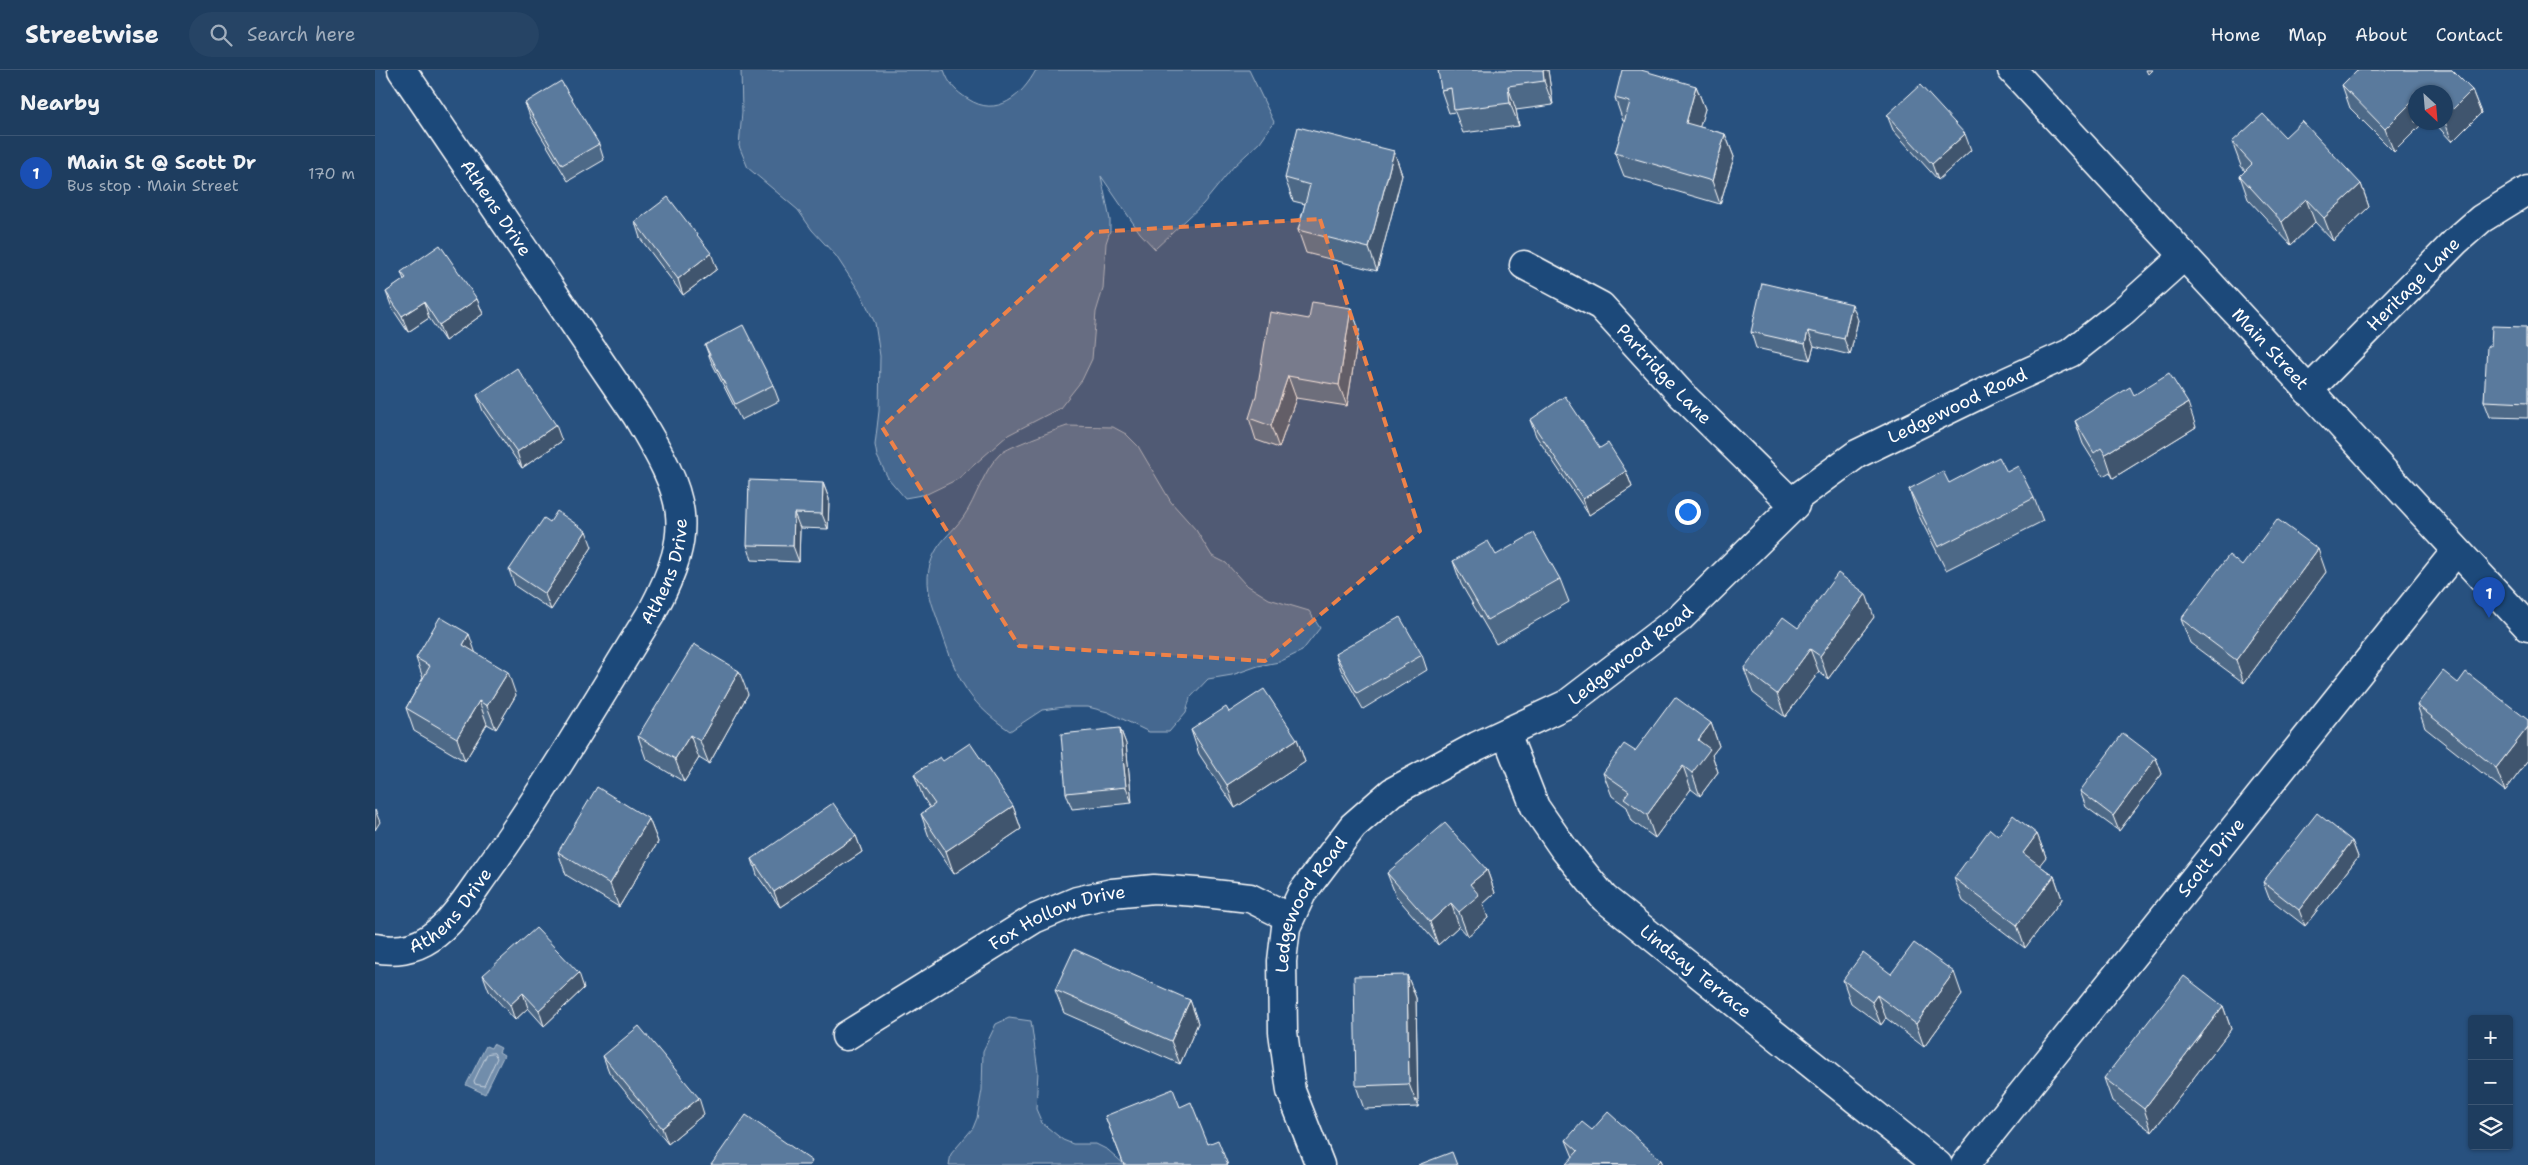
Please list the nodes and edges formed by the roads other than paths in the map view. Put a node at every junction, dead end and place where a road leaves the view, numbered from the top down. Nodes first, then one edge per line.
1 (402, 70) edge
2 (2012, 70) edge
3 (2528, 190) edge
4 (2183, 257) junction
5 (1524, 265) dead end
6 (2308, 391) junction
7 (1791, 502) junction
8 (2456, 551) junction
9 (2528, 627) edge
10 (1506, 733) junction
11 (1291, 918) junction
12 (375, 948) edge
13 (846, 1036) dead end
14 (1320, 1165) edge
15 (1937, 1165) edge
16 (1965, 1165) edge

1 - 12 street, Athens Drive
2 - 4 street, Main Street
3 - 6 street, Heritage Lane
4 - 6 street, Main Street
4 - 7 street, Ledgewood Road
5 - 7 street, Partridge Lane
6 - 8 street, Main Street
7 - 10 street, Ledgewood Road
8 - 9 street, Main Street
8 - 16 street, Scott Drive
10 - 11 street, Ledgewood Road
10 - 15 street, Lindsay Terrace
11 - 13 street, Fox Hollow Drive
11 - 14 street, Ledgewood Road

